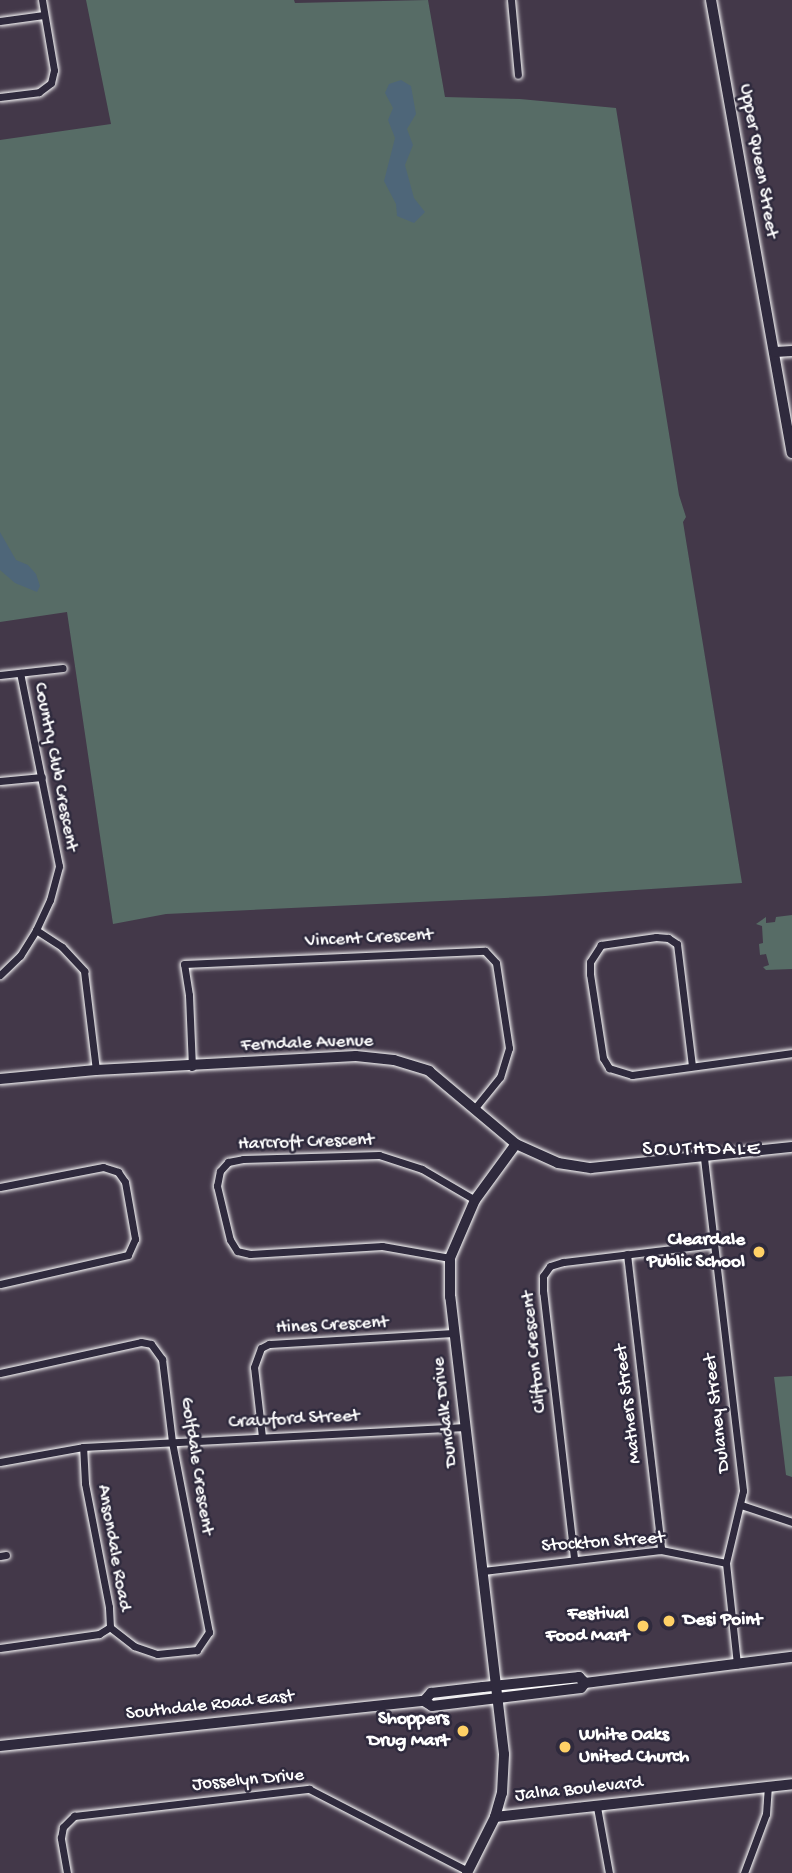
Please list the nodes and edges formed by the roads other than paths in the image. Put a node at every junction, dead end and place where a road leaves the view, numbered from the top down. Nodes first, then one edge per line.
1 (41, 0) edge
2 (511, 0) edge
3 (711, 0) edge
4 (44, 16) junction
5 (0, 21) edge
6 (518, 75) dead end
7 (0, 97) edge
8 (792, 351) edge
9 (775, 352) junction
10 (792, 453) edge
11 (64, 668) dead end
12 (20, 673) junction
13 (0, 675) edge
14 (42, 777) junction
15 (0, 781) edge
16 (36, 930) junction
17 (0, 975) edge
18 (792, 1053) edge
19 (692, 1066) junction
20 (192, 1067) junction
21 (96, 1070) junction
22 (0, 1079) edge
23 (475, 1108) junction
24 (516, 1144) junction
25 (792, 1147) edge
26 (704, 1158) junction
27 (0, 1187) edge
28 (475, 1200) junction
29 (713, 1244) junction
30 (628, 1254) junction
31 (450, 1258) junction
32 (0, 1284) edge
33 (454, 1333) junction
34 (0, 1373) edge
35 (464, 1427) junction
36 (262, 1437) junction
37 (172, 1442) junction
38 (83, 1447) junction
39 (0, 1462) edge
40 (741, 1505) junction
41 (792, 1522) edge
42 (661, 1550) junction
43 (574, 1558) junction
44 (726, 1563) junction
45 (482, 1571) junction
46 (110, 1627) junction
47 (0, 1647) edge
48 (792, 1657) edge
49 (737, 1664) junction
50 (498, 1693) junction
51 (0, 1746) edge
52 (792, 1784) edge
53 (768, 1786) junction
54 (597, 1807) junction
55 (495, 1817) junction
56 (467, 1872) edge
57 (67, 1873) edge
58 (608, 1873) edge
59 (744, 1873) edge

1 - 4 street
2 - 6 street
3 - 9 street, Upper Queen Street
4 - 5 street
4 - 7 street
8 - 9 street
9 - 10 street, Upper Queen Street
11 - 12 street
12 - 13 street
12 - 14 street, Country Club Crescent
14 - 15 street
14 - 16 street, Country Club Crescent
16 - 17 street, Country Club Crescent
16 - 21 street
18 - 19 street
19 - 19 street
20 - 21 street, Ferndale Avenue
20 - 23 street, Ferndale Avenue
20 - 23 street, Vincent Crescent
21 - 22 street, Ferndale Avenue
23 - 24 street, Ferndale Avenue
24 - 26 street, Ferndale Avenue
24 - 28 street, Dundalk Drive
25 - 26 street, Ferndale Avenue
26 - 29 street, Dulaney Street
27 - 32 street
28 - 31 street, Dundalk Drive
28 - 31 street, Harcroft Crescent
29 - 30 street, Clifton Crescent
29 - 40 street, Dulaney Street
30 - 42 street, Mathers Street
30 - 43 street, Clifton Crescent
31 - 33 street, Dundalk Drive
33 - 35 street, Dundalk Drive
33 - 36 street, Hines Crescent
34 - 37 street, Golfdale Crescent
35 - 36 street, Crawford Street
35 - 45 street, Dundalk Drive
36 - 37 street, Crawford Street
37 - 38 street, Crawford Street
37 - 46 street, Golfdale Crescent
38 - 39 street, Crawford Street
38 - 46 street, Ansondale Road
40 - 41 street
40 - 44 street, Dulaney Street
42 - 43 street, Stockton Street
42 - 44 street, Stockton Street
43 - 45 street, Stockton Street
44 - 49 street, Dulaney Street
45 - 50 street, Dundalk Drive
46 - 47 street, Ansondale Road
48 - 49 street, Southdale Road East
49 - 50 street, Southdale Road East
50 - 51 street, Southdale Road East
50 - 55 street, Jalna Boulevard
52 - 53 street, Jalna Boulevard
53 - 54 street, Jalna Boulevard
53 - 59 street
54 - 55 street, Jalna Boulevard
54 - 58 street
55 - 56 street, Jalna Boulevard
56 - 57 street, Josselyn Drive

